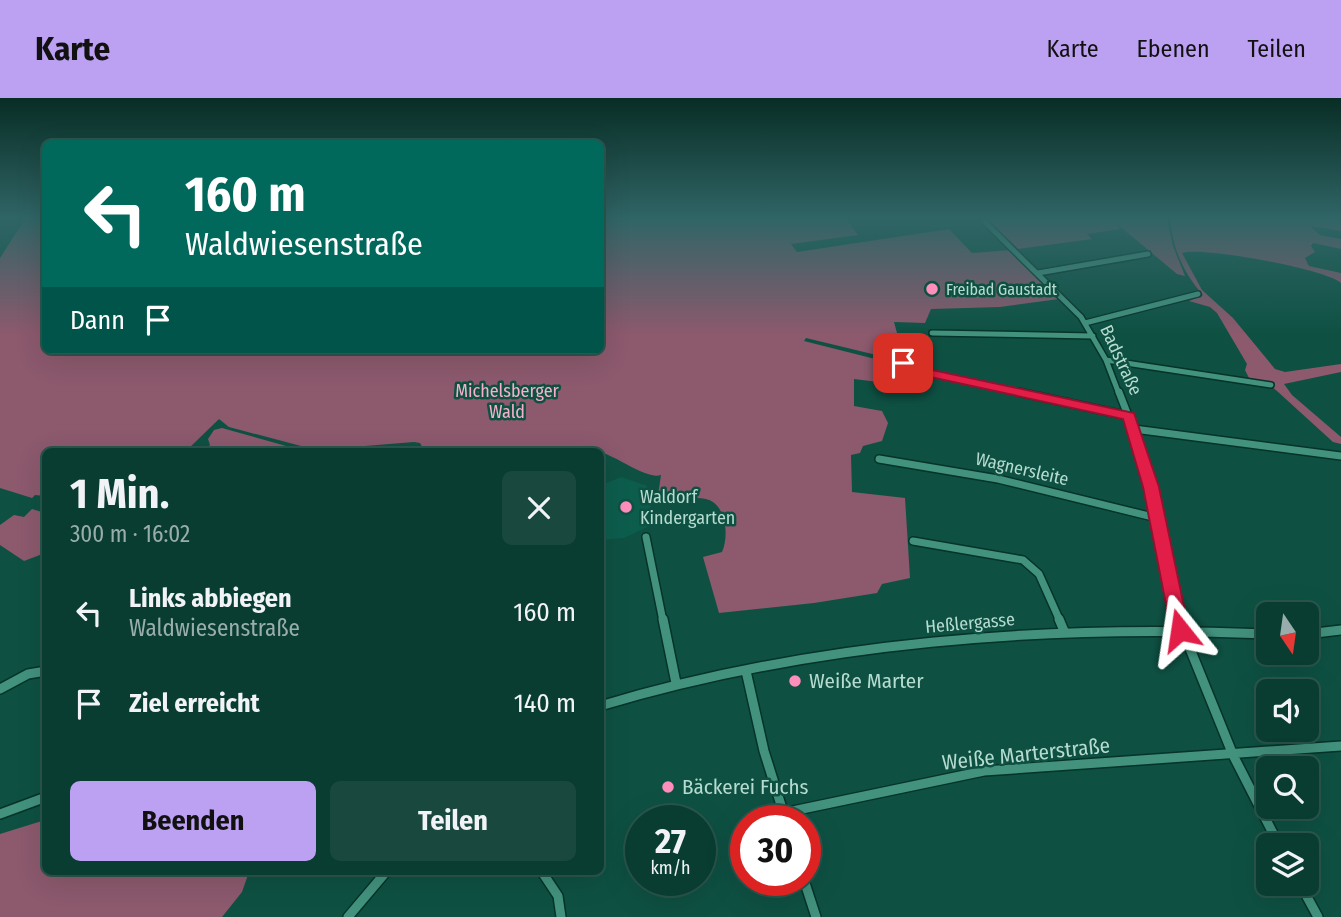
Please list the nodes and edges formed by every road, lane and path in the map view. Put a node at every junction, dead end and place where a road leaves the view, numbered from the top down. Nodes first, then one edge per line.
1 (1022, 257) edge
2 (1129, 257) edge
3 (1038, 273) junction
4 (1198, 294) dead end
5 (1085, 323) junction
6 (932, 332) dead end
7 (1093, 336) junction
8 (1106, 360) junction
9 (903, 363) dead end
10 (1271, 385) dead end
11 (1129, 416) junction
12 (1134, 429) junction
13 (1341, 456) edge
14 (879, 459) dead end
15 (1157, 518) junction
16 (646, 537) dead end
17 (913, 541) dead end
18 (1180, 630) junction
19 (1341, 630) edge
20 (1064, 631) junction
21 (1320, 632) edge
22 (1256, 633) edge
23 (746, 671) junction
24 (42, 672) edge
25 (676, 683) junction
26 (0, 689) edge
27 (604, 705) edge
28 (1341, 746) edge
29 (1233, 755) junction
30 (42, 798) edge
31 (780, 805) edge
32 (821, 808) edge
33 (0, 814) edge
34 (1273, 833) edge
35 (383, 875) edge
36 (544, 875) edge
37 (808, 896) edge
38 (1307, 896) edge
39 (813, 916) edge
40 (348, 917) edge
41 (561, 917) edge
42 (1318, 917) edge

1 - 3 street, Badstraße
2 - 3 street
3 - 5 street, Badstraße
4 - 5 street
5 - 7 street, Badstraße
6 - 7 street
7 - 8 street, Badstraße
8 - 10 street
8 - 11 street, Badstraße
9 - 11 street
11 - 12 street, Badstraße
12 - 13 street
12 - 15 street, Badstraße
14 - 15 street, Wagnersleite
15 - 18 street, Badstraße
16 - 25 street
17 - 20 street
18 - 20 street, Heßlergasse
18 - 22 street, Heßlergasse
18 - 29 street, Badstraße
19 - 21 street
20 - 23 street, Heßlergasse
23 - 25 street, Heßlergasse
23 - 31 street
24 - 26 street
25 - 27 street, Heßlergasse
28 - 29 street, Weiße Marterstraße
29 - 32 street, Weiße Marterstraße
29 - 34 street, Badstraße
30 - 33 street
35 - 40 street
36 - 41 street
37 - 39 street
38 - 42 street

